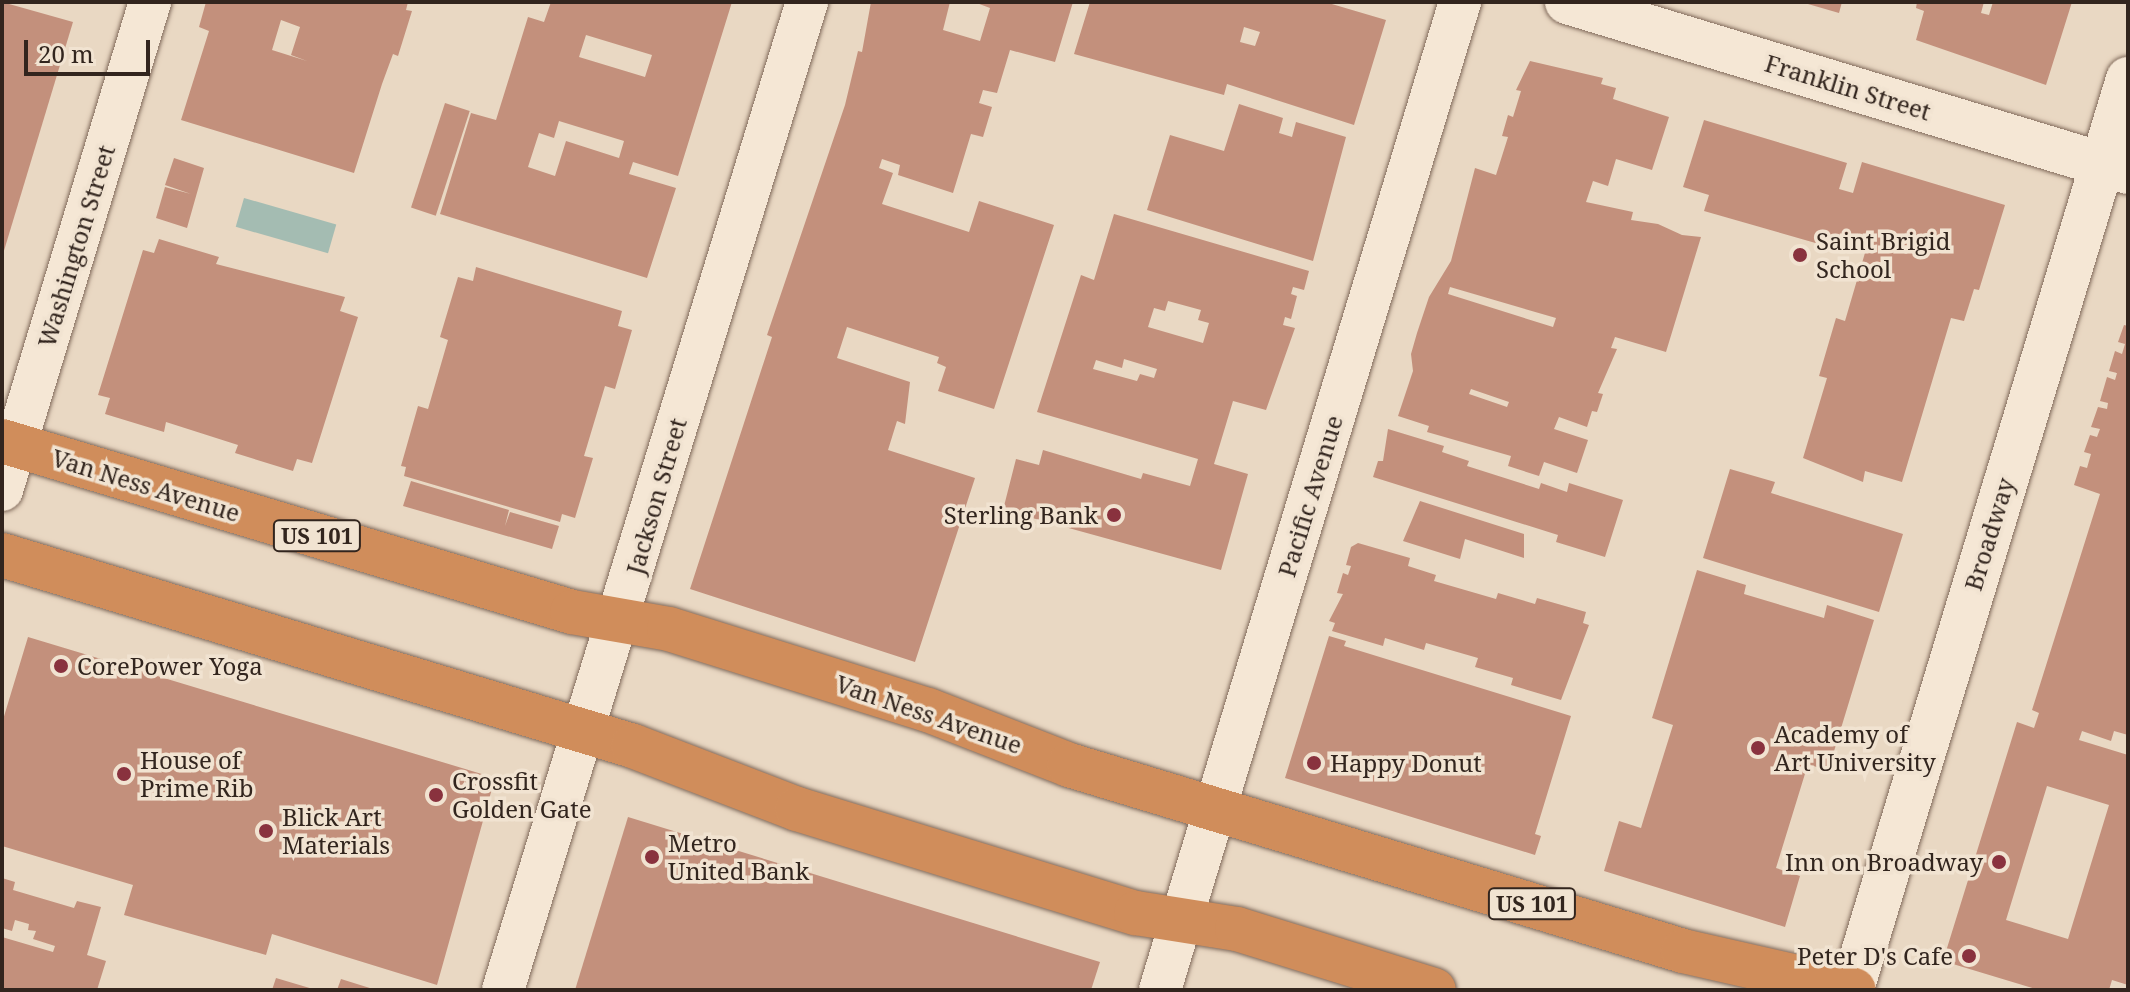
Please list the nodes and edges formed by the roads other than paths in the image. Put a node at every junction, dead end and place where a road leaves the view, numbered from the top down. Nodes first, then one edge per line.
1 (150, 2) edge
2 (807, 2) edge
3 (1460, 2) edge
4 (1567, 2) edge
5 (2128, 79) edge
6 (2115, 168) edge
7 (9, 443) edge
8 (2, 490) edge
9 (2, 555) edge
10 (619, 621) junction
11 (585, 731) junction
12 (1215, 809) junction
13 (1181, 920) junction
14 (503, 990) edge
15 (1160, 990) edge
16 (1434, 990) edge
17 (1853, 990) edge

1 - 7 street, Washington Street
2 - 10 street, Jackson Street
3 - 12 street, Pacific Avenue
4 - 6 street, Franklin Street
5 - 6 street, Broadway
6 - 17 street, Broadway
7 - 8 street, Washington Street
7 - 10 highway, Van Ness Avenue / US 101
9 - 11 highway
10 - 11 street, Jackson Street
10 - 12 highway, Van Ness Avenue / US 101
11 - 13 highway
11 - 14 street, Jackson Street
12 - 13 street, Pacific Avenue
12 - 17 highway, Van Ness Avenue / US 101
13 - 15 street, Pacific Avenue
13 - 16 highway

